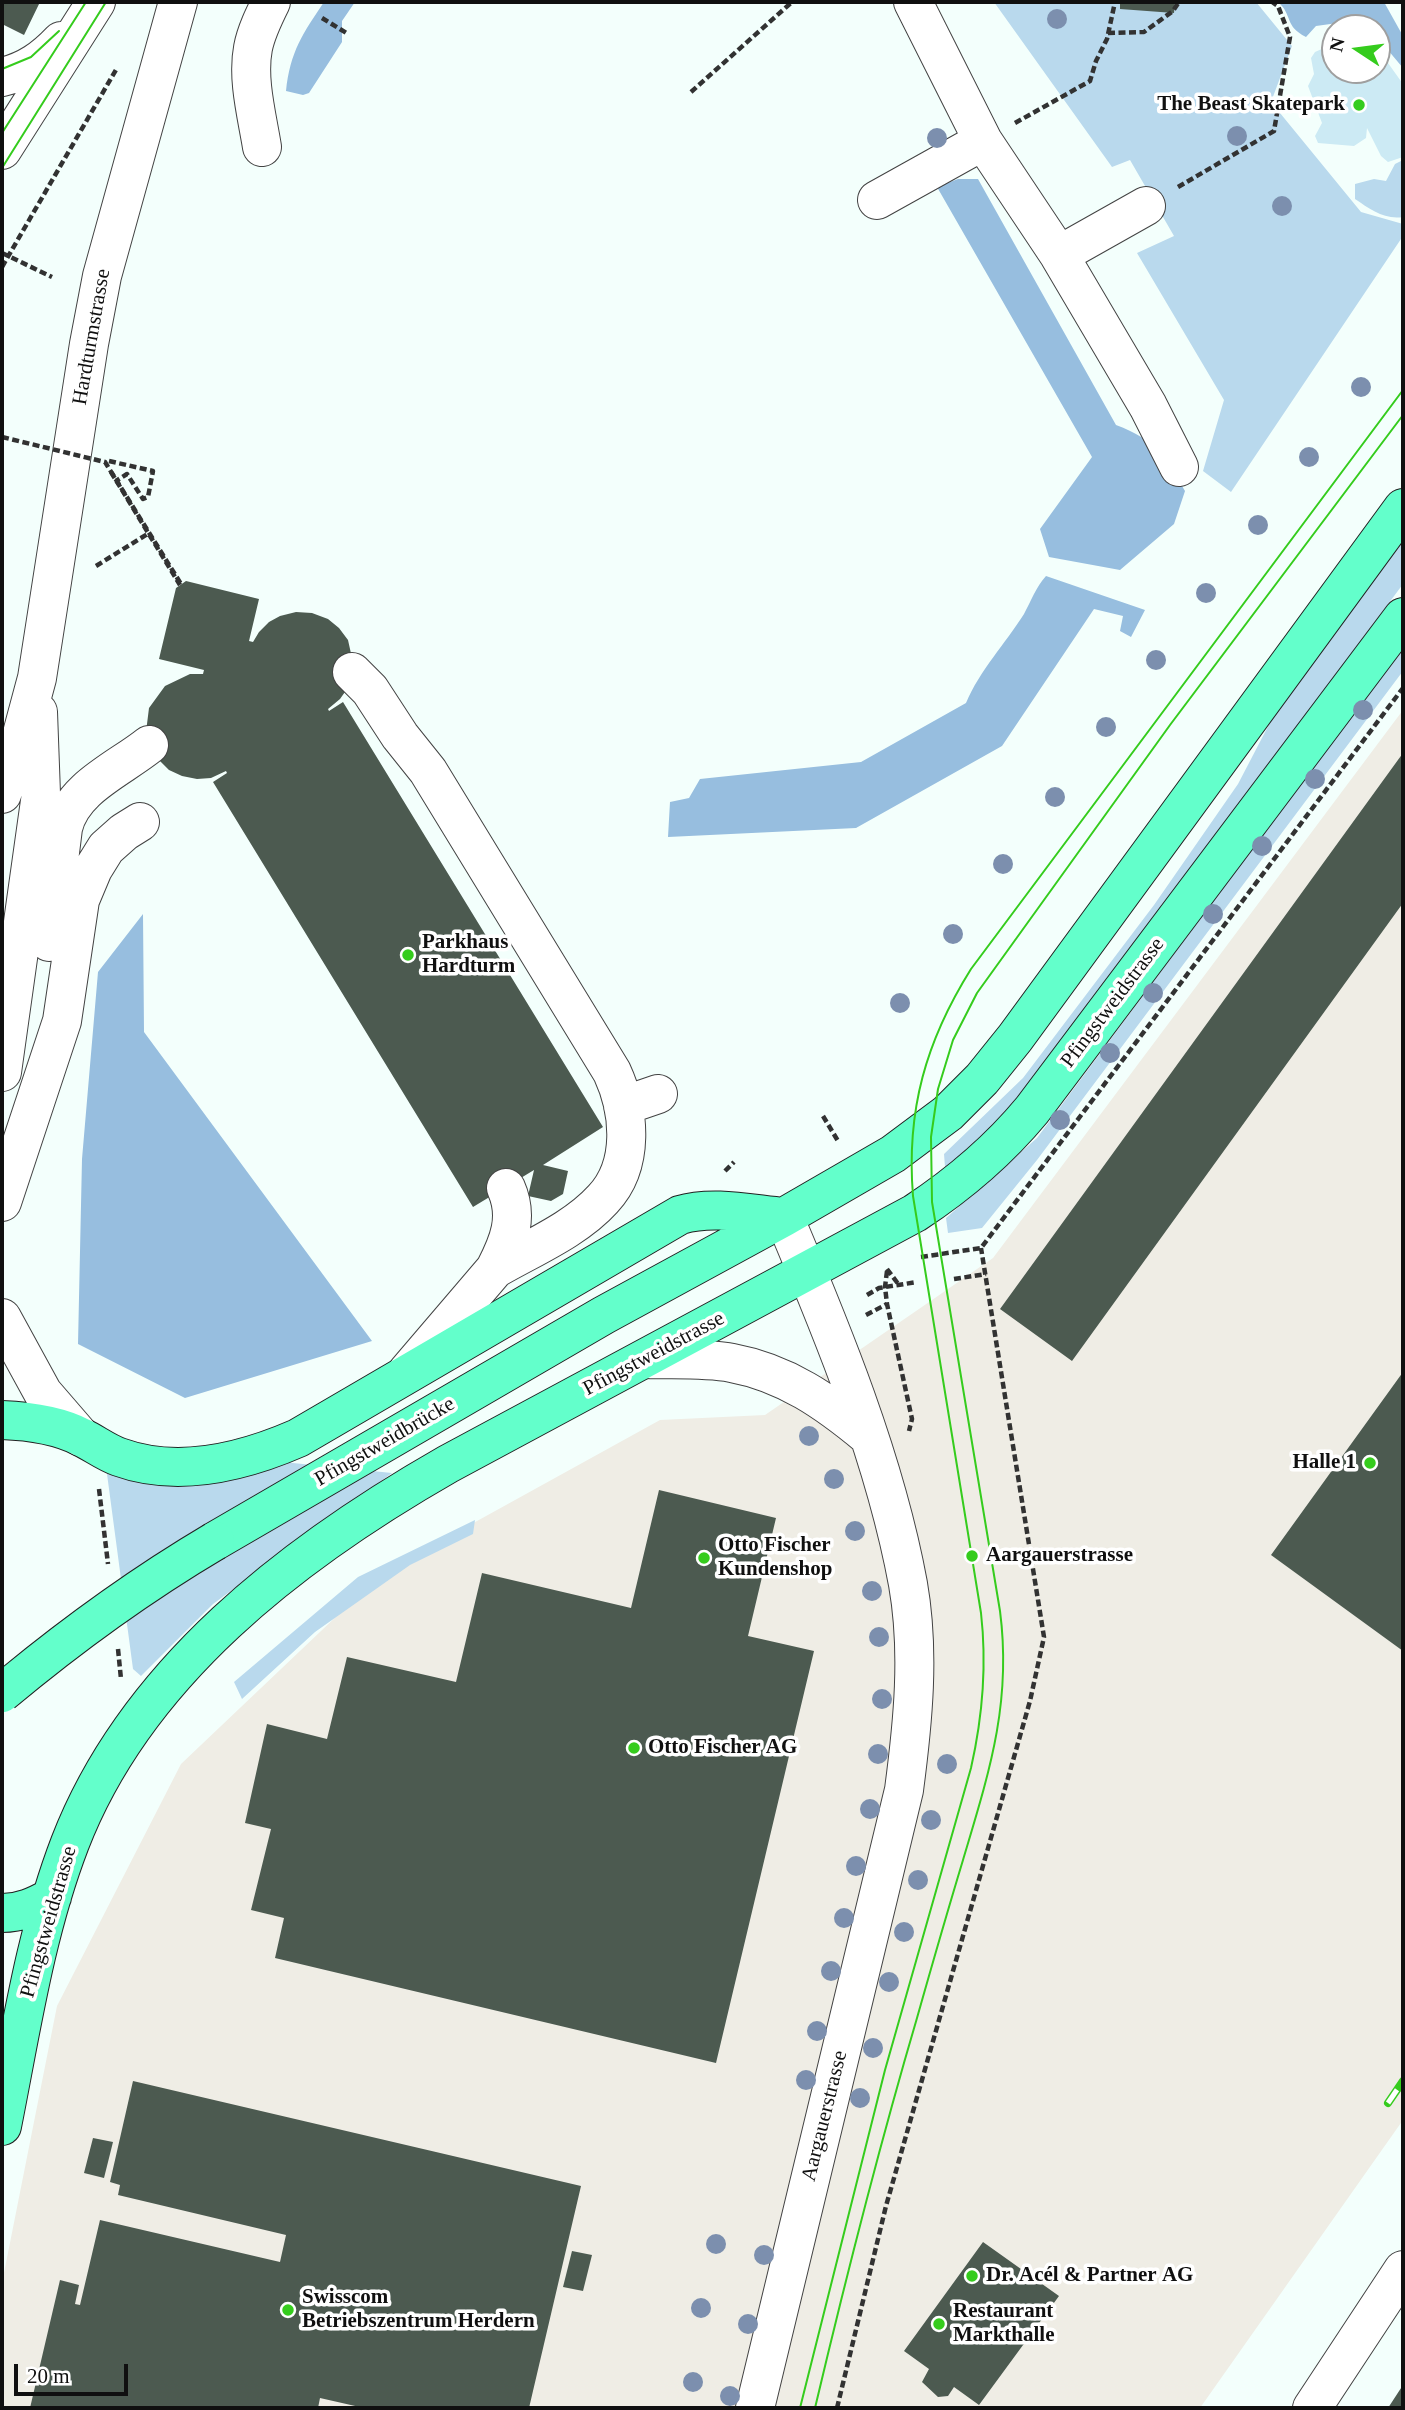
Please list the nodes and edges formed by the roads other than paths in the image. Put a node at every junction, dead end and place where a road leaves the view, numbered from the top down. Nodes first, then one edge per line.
1 (95, 2) edge
2 (178, 2) edge
3 (271, 2) edge
4 (913, 2) edge
5 (2, 77) edge
6 (265, 126) dead end
7 (983, 141) junction
8 (2, 150) edge
9 (877, 200) dead end
10 (1146, 206) road end
11 (1059, 255) junction
12 (1179, 467) dead end
13 (1403, 508) edge
14 (1403, 617) edge
15 (352, 673) dead end
16 (37, 678) junction
17 (149, 745) dead end
18 (2, 794) edge
19 (140, 822) dead end
20 (46, 1066) junction
21 (2, 1072) edge
22 (506, 1188) dead end
23 (2, 1202) edge
24 (784, 1217) junction
25 (495, 1269) junction
26 (807, 1270) junction
27 (2, 1318) edge
28 (646, 1359) junction
29 (403, 1377) junction
30 (2, 1420) edge
31 (81, 1437) junction
32 (869, 1437) junction
33 (2, 1693) edge
34 (52, 1897) junction
35 (2, 1913) edge
36 (2, 2126) edge
37 (1403, 2270) edge
38 (755, 2408) edge
39 (1312, 2408) edge

1 - 5 street
1 - 8 street
2 - 16 street, Hardturmstrasse
3 - 6 street
4 - 7 street
7 - 9 street
7 - 11 street
10 - 11 street
11 - 12 street
13 - 24 main road
14 - 26 main road, Pfingstweidstrasse
15 - 25 street
16 - 18 street, Hardturmstrasse
16 - 21 street, Hardturmstrasse
17 - 20 street
19 - 20 street
20 - 23 street
22 - 25 street
24 - 26 street, Aargauerstrasse
24 - 29 main road
24 - 33 main road, Pfingstweidbrücke, bridge
25 - 29 street
26 - 28 main road, Pfingstweidstrasse
26 - 32 street, Aargauerstrasse
27 - 31 street
28 - 32 street
28 - 34 main road, Pfingstweidstrasse
29 - 31 main road
30 - 31 main road
32 - 38 street, Aargauerstrasse
34 - 35 main road
34 - 36 main road, Pfingstweidstrasse
37 - 39 street

